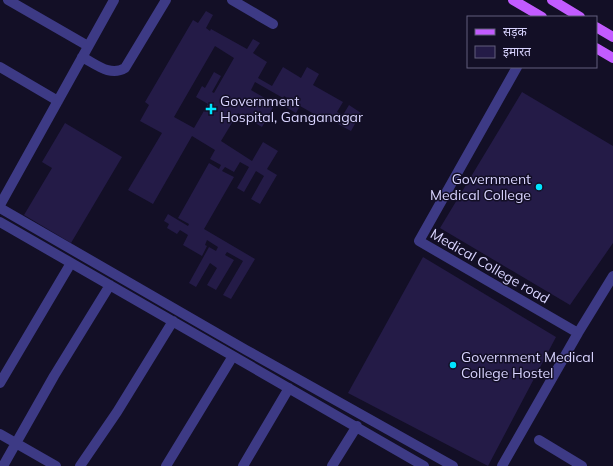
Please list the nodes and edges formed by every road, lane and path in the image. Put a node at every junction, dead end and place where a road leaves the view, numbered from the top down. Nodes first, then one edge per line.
1 (8, 0) edge
2 (114, 0) edge
3 (166, 0) edge
4 (232, 0) edge
5 (513, 0) edge
6 (552, 0) edge
7 (540, 16) edge
8 (578, 16) edge
9 (274, 24) dead end
10 (597, 28) edge
11 (613, 37) edge
12 (88, 46) junction
13 (597, 49) edge
14 (82, 57) junction
15 (613, 58) edge
16 (0, 67) edge
17 (516, 68) edge
18 (58, 101) junction
19 (0, 207) edge
20 (0, 222) edge
21 (71, 263) junction
22 (613, 276) edge
23 (110, 285) junction
24 (173, 322) junction
25 (578, 333) junction
26 (233, 356) junction
27 (0, 383) edge
28 (289, 388) junction
29 (357, 426) junction
30 (0, 434) edge
31 (539, 440) dead end
32 (16, 443) junction
33 (414, 463) edge
34 (3, 466) edge
35 (56, 466) edge
36 (80, 466) edge
37 (166, 466) edge
38 (243, 466) edge
39 (332, 466) edge
40 (424, 466) edge
41 (453, 466) edge
42 (502, 466) edge
43 (582, 466) edge

1 - 12 street
2 - 12 street
3 - 14 street
4 - 9 street
5 - 7 main road
6 - 8 main road
10 - 11 main road
12 - 14 street
13 - 15 main road
14 - 18 street
16 - 18 street
17 - 25 street, Medical College road
18 - 19 street
19 - 41 street
20 - 21 street
21 - 23 street
21 - 27 street
22 - 25 street
23 - 24 street
23 - 32 street
24 - 26 street
24 - 36 street
25 - 42 street
26 - 28 street
26 - 37 street
28 - 29 street
28 - 38 street
29 - 33 street
29 - 39 street
30 - 32 street
31 - 43 street
32 - 34 street
32 - 35 street
33 - 40 street

